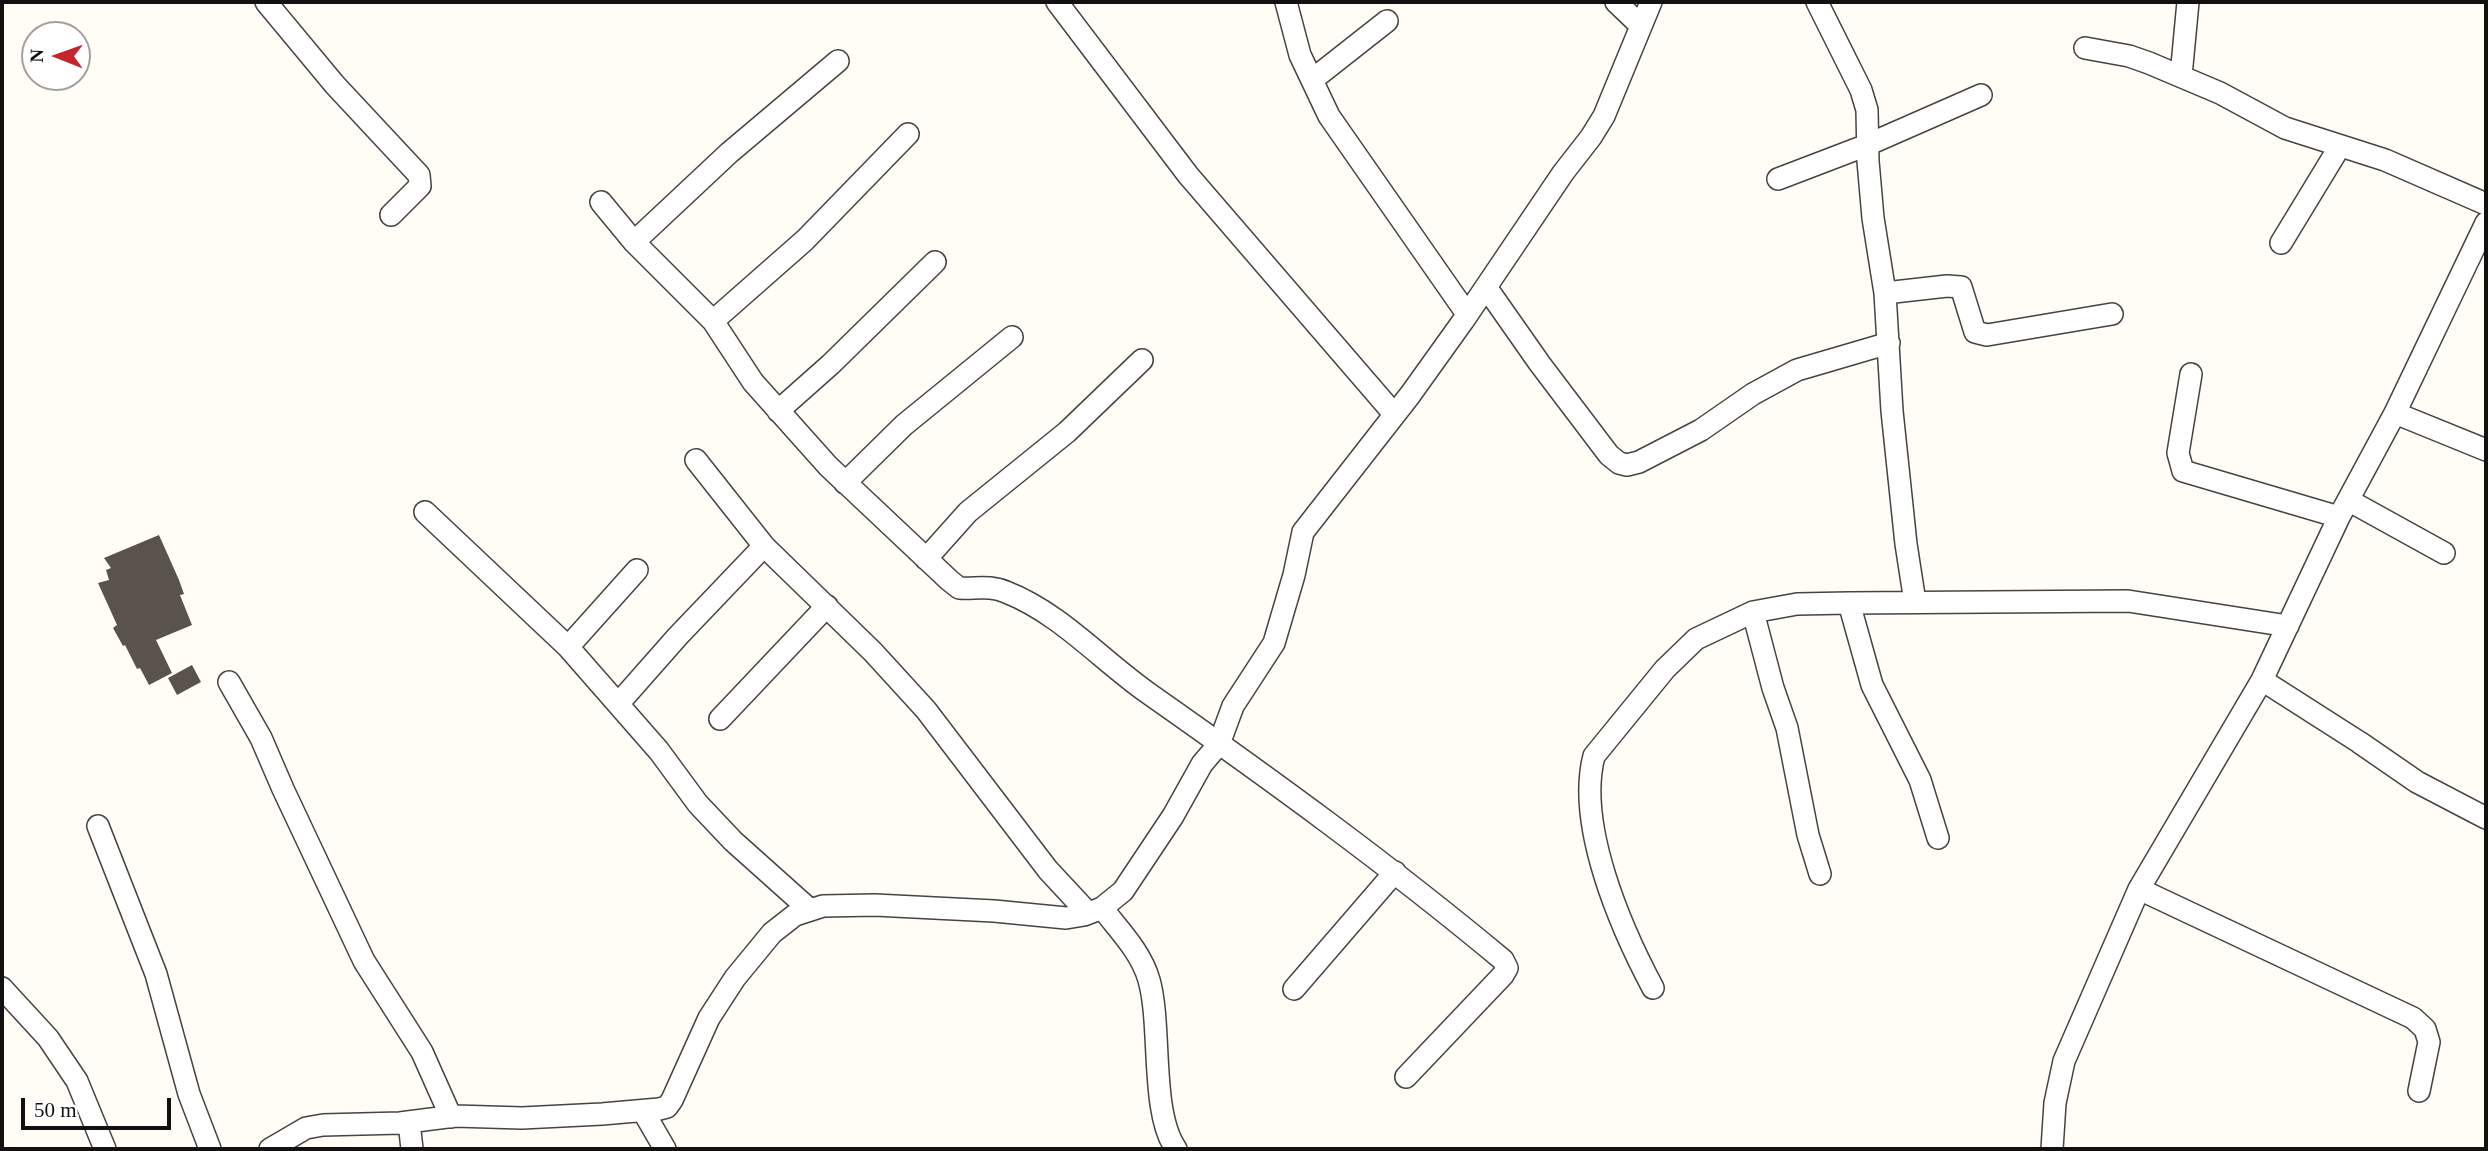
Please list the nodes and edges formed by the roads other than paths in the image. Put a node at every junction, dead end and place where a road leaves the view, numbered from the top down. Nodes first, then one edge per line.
1 (266, 2) edge
2 (1057, 2) edge
3 (1286, 2) edge
4 (1616, 2) edge
5 (1651, 2) edge
6 (1817, 2) edge
7 (2188, 2) edge
8 (1387, 21) dead end
9 (1640, 25) junction
10 (2085, 48) dead end
11 (838, 61) dead end
12 (2181, 76) junction
13 (1312, 80) junction
14 (1981, 95) dead end
15 (908, 134) dead end
16 (1867, 145) junction
17 (2340, 146) junction
18 (1778, 178) dead end
19 (601, 202) dead end
20 (2486, 204) edge
21 (391, 215) dead end
22 (2486, 223) edge
23 (634, 242) junction
24 (2281, 243) dead end
25 (2480, 253) edge
26 (934, 262) dead end
27 (1486, 287) junction
28 (1885, 293) junction
29 (1467, 314) junction
30 (2112, 314) dead end
31 (713, 321) junction
32 (1012, 337) dead end
33 (1889, 343) junction
34 (1142, 360) dead end
35 (2191, 374) dead end
36 (778, 411) junction
37 (2395, 413) junction
38 (1394, 414) junction
39 (2486, 450) edge
40 (695, 460) dead end
41 (845, 483) junction
42 (2343, 509) junction
43 (425, 512) dead end
44 (764, 546) junction
45 (2444, 553) dead end
46 (926, 559) junction
47 (637, 570) dead end
48 (1915, 602) junction
49 (1849, 603) junction
50 (827, 606) junction
51 (1753, 612) junction
52 (2288, 626) junction
53 (568, 647) junction
54 (2262, 680) junction
55 (229, 682) dead end
56 (618, 704) junction
57 (720, 719) dead end
58 (1219, 744) junction
59 (2486, 818) edge
60 (98, 826) dead end
61 (1938, 838) dead end
62 (1395, 872) junction
63 (1820, 874) dead end
64 (2139, 890) junction
65 (809, 909) junction
66 (1095, 910) junction
67 (2, 988) edge
68 (1653, 988) dead end
69 (1294, 989) dead end
70 (1406, 1077) dead end
71 (2419, 1091) dead end
72 (643, 1111) junction
73 (451, 1117) junction
74 (409, 1122) junction
75 (105, 1149) edge
76 (210, 1149) edge
77 (270, 1149) edge
78 (412, 1149) edge
79 (665, 1149) edge
80 (1176, 1149) edge
81 (2052, 1149) edge

1 - 21 street
2 - 38 street
3 - 13 street
4 - 9 street
5 - 9 street
6 - 16 street
7 - 12 street
8 - 13 street
9 - 27 street
10 - 12 street
11 - 23 street
12 - 17 street
13 - 29 street
14 - 16 street
15 - 31 street
16 - 18 street
16 - 28 street
17 - 20 street
17 - 24 street
19 - 23 street
22 - 25 street
23 - 31 street
25 - 37 street
26 - 36 street
27 - 29 street
27 - 33 street
28 - 30 street
28 - 33 street
29 - 38 street
31 - 36 street
32 - 41 street
33 - 48 street
34 - 46 street
35 - 42 street
36 - 41 street
37 - 39 street
37 - 42 street
38 - 58 street
40 - 44 street
41 - 46 street
42 - 45 street
42 - 52 street
43 - 53 street
44 - 50 street
44 - 56 street
46 - 58 street
47 - 53 street
48 - 49 street
48 - 52 street
49 - 51 street
49 - 61 street
50 - 57 street
50 - 66 street
51 - 63 street
51 - 68 street
52 - 54 street
53 - 56 street
54 - 59 street
54 - 64 street
55 - 73 street
56 - 65 street
58 - 62 street
58 - 66 street
60 - 76 street
62 - 69 street
62 - 70 street
64 - 71 street
64 - 81 street
65 - 66 street
65 - 72 street
66 - 80 street
67 - 75 street
72 - 73 street
72 - 79 street
73 - 74 street
74 - 77 street
74 - 78 street

